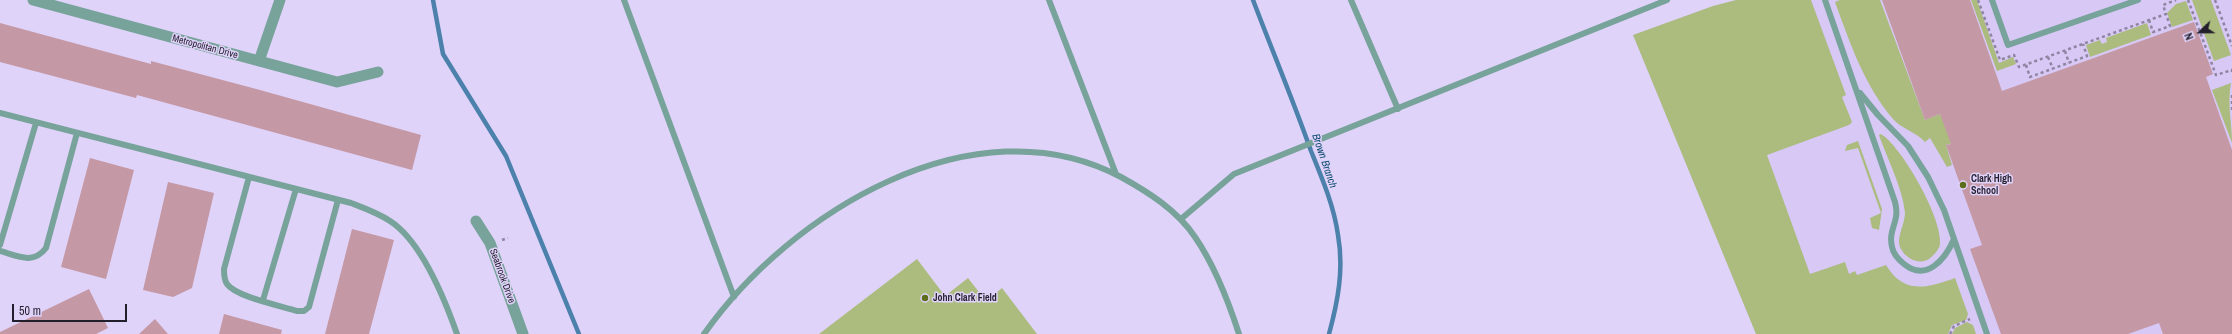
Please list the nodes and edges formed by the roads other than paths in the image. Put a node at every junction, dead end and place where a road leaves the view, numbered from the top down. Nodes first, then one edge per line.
1 (33, 0) edge
2 (280, 0) edge
3 (624, 0) edge
4 (1049, 0) edge
5 (1351, 0) edge
6 (1667, 0) edge
7 (1825, 0) edge
8 (1992, 0) edge
9 (2138, 0) edge
10 (259, 61) junction
11 (378, 72) dead end
12 (1856, 88) junction
13 (1398, 109) junction
14 (0, 113) edge
15 (36, 123) junction
16 (76, 133) junction
17 (1116, 174) junction
18 (249, 177) junction
19 (296, 189) junction
20 (338, 200) junction
21 (1181, 219) junction
22 (476, 221) dead end
23 (1954, 239) junction
24 (0, 244) edge
25 (0, 251) edge
26 (734, 297) junction
27 (263, 300) junction
28 (457, 334) edge
29 (523, 334) edge
30 (704, 334) edge
31 (1239, 334) edge
32 (1987, 334) edge

1 - 10 street, Metropolitan Drive
2 - 10 street
3 - 26 lane
4 - 17 lane
5 - 13 lane
6 - 13 lane
7 - 12 lane
8 - 9 lane
10 - 11 street, Metropolitan Drive
12 - 23 lane
12 - 23 lane
13 - 21 lane
14 - 15 lane
15 - 16 lane
15 - 24 lane
16 - 18 lane
16 - 25 lane
17 - 21 lane
17 - 26 lane
18 - 19 lane
18 - 27 lane
19 - 20 lane
19 - 27 lane
20 - 27 lane
20 - 28 lane
21 - 31 lane
22 - 29 street, Seabrook Drive
23 - 32 lane
26 - 30 lane

